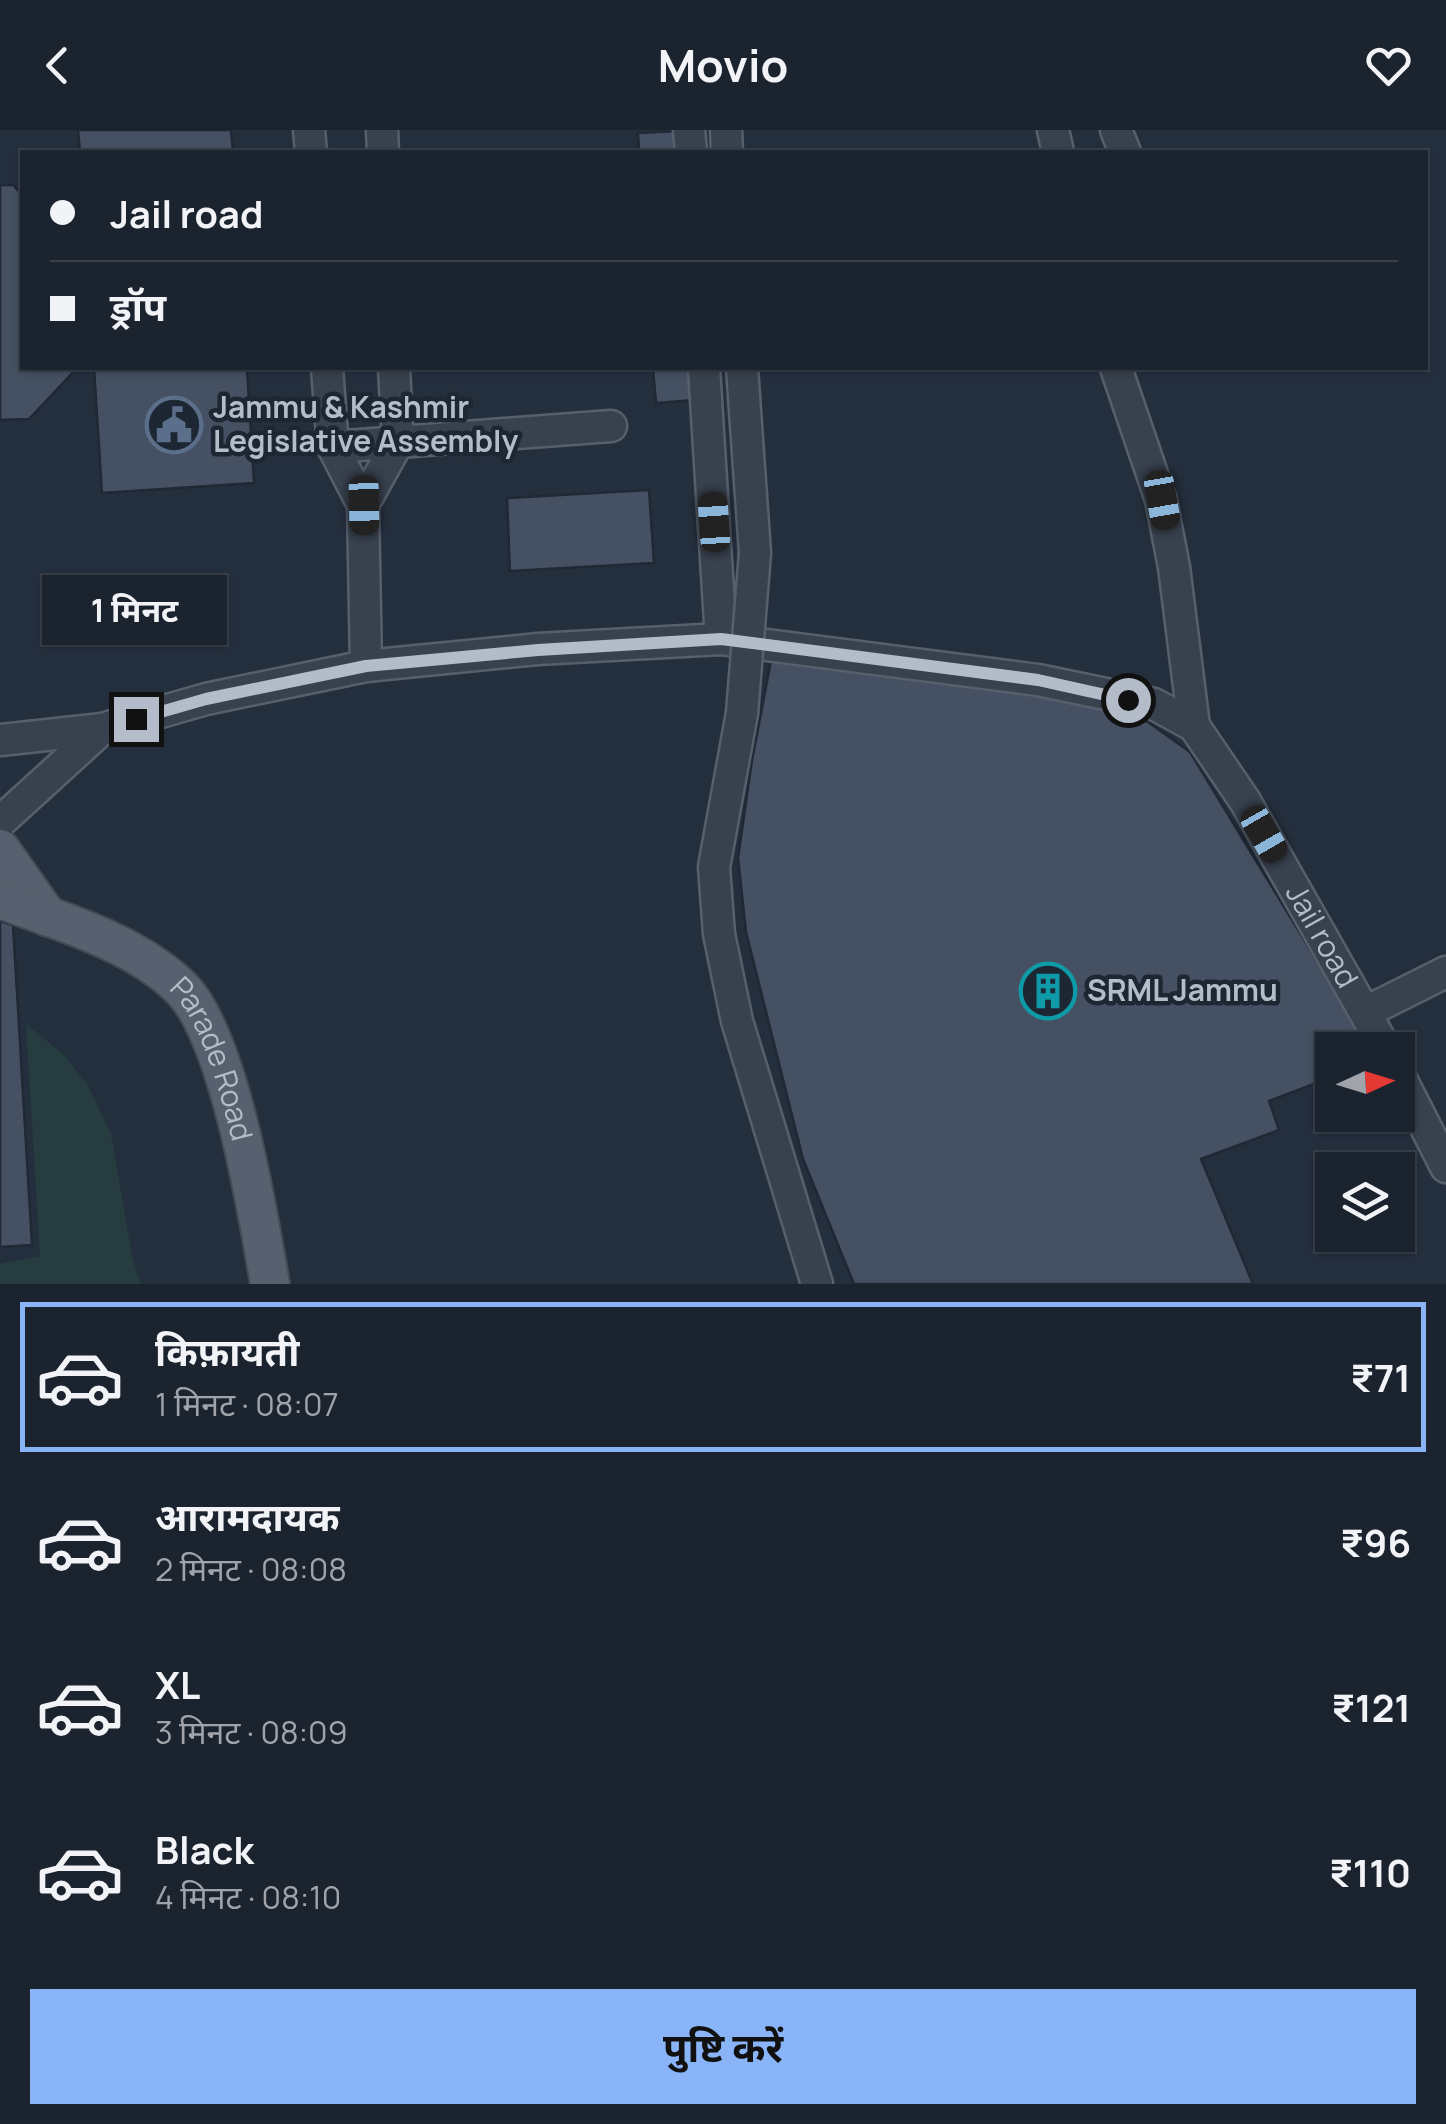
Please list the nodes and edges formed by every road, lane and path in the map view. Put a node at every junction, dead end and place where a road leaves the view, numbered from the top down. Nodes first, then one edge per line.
1 (327, 370) edge
2 (394, 370) edge
3 (704, 370) edge
4 (742, 370) edge
5 (1117, 370) edge
6 (612, 426) dead end
7 (398, 442) junction
8 (333, 447) junction
9 (364, 505) junction
10 (721, 639) junction
11 (366, 666) junction
12 (1194, 726) junction
13 (102, 729) junction
14 (0, 740) edge
15 (0, 822) edge
16 (0, 850) edge
17 (0, 899) edge
18 (48, 917) junction
19 (1446, 972) edge
20 (1366, 1012) junction
21 (1377, 1032) edge
22 (1415, 1106) edge
23 (1446, 1167) edge
24 (270, 1284) edge
25 (817, 1284) edge

1 - 8 street
2 - 7 street
3 - 10 street
4 - 25 street, bridge
5 - 12 street
6 - 7 street
7 - 8 street
7 - 9 street
8 - 9 street
9 - 11 street
10 - 11 street, Jail road
10 - 12 street, Jail road
11 - 13 street, Jail road
12 - 20 street, Jail road
13 - 14 street, Jail road
13 - 15 street
16 - 18 main road
17 - 18 main road, Parade Road
18 - 24 main road, Parade Road
19 - 20 street
20 - 21 street, Jail road
22 - 23 street

